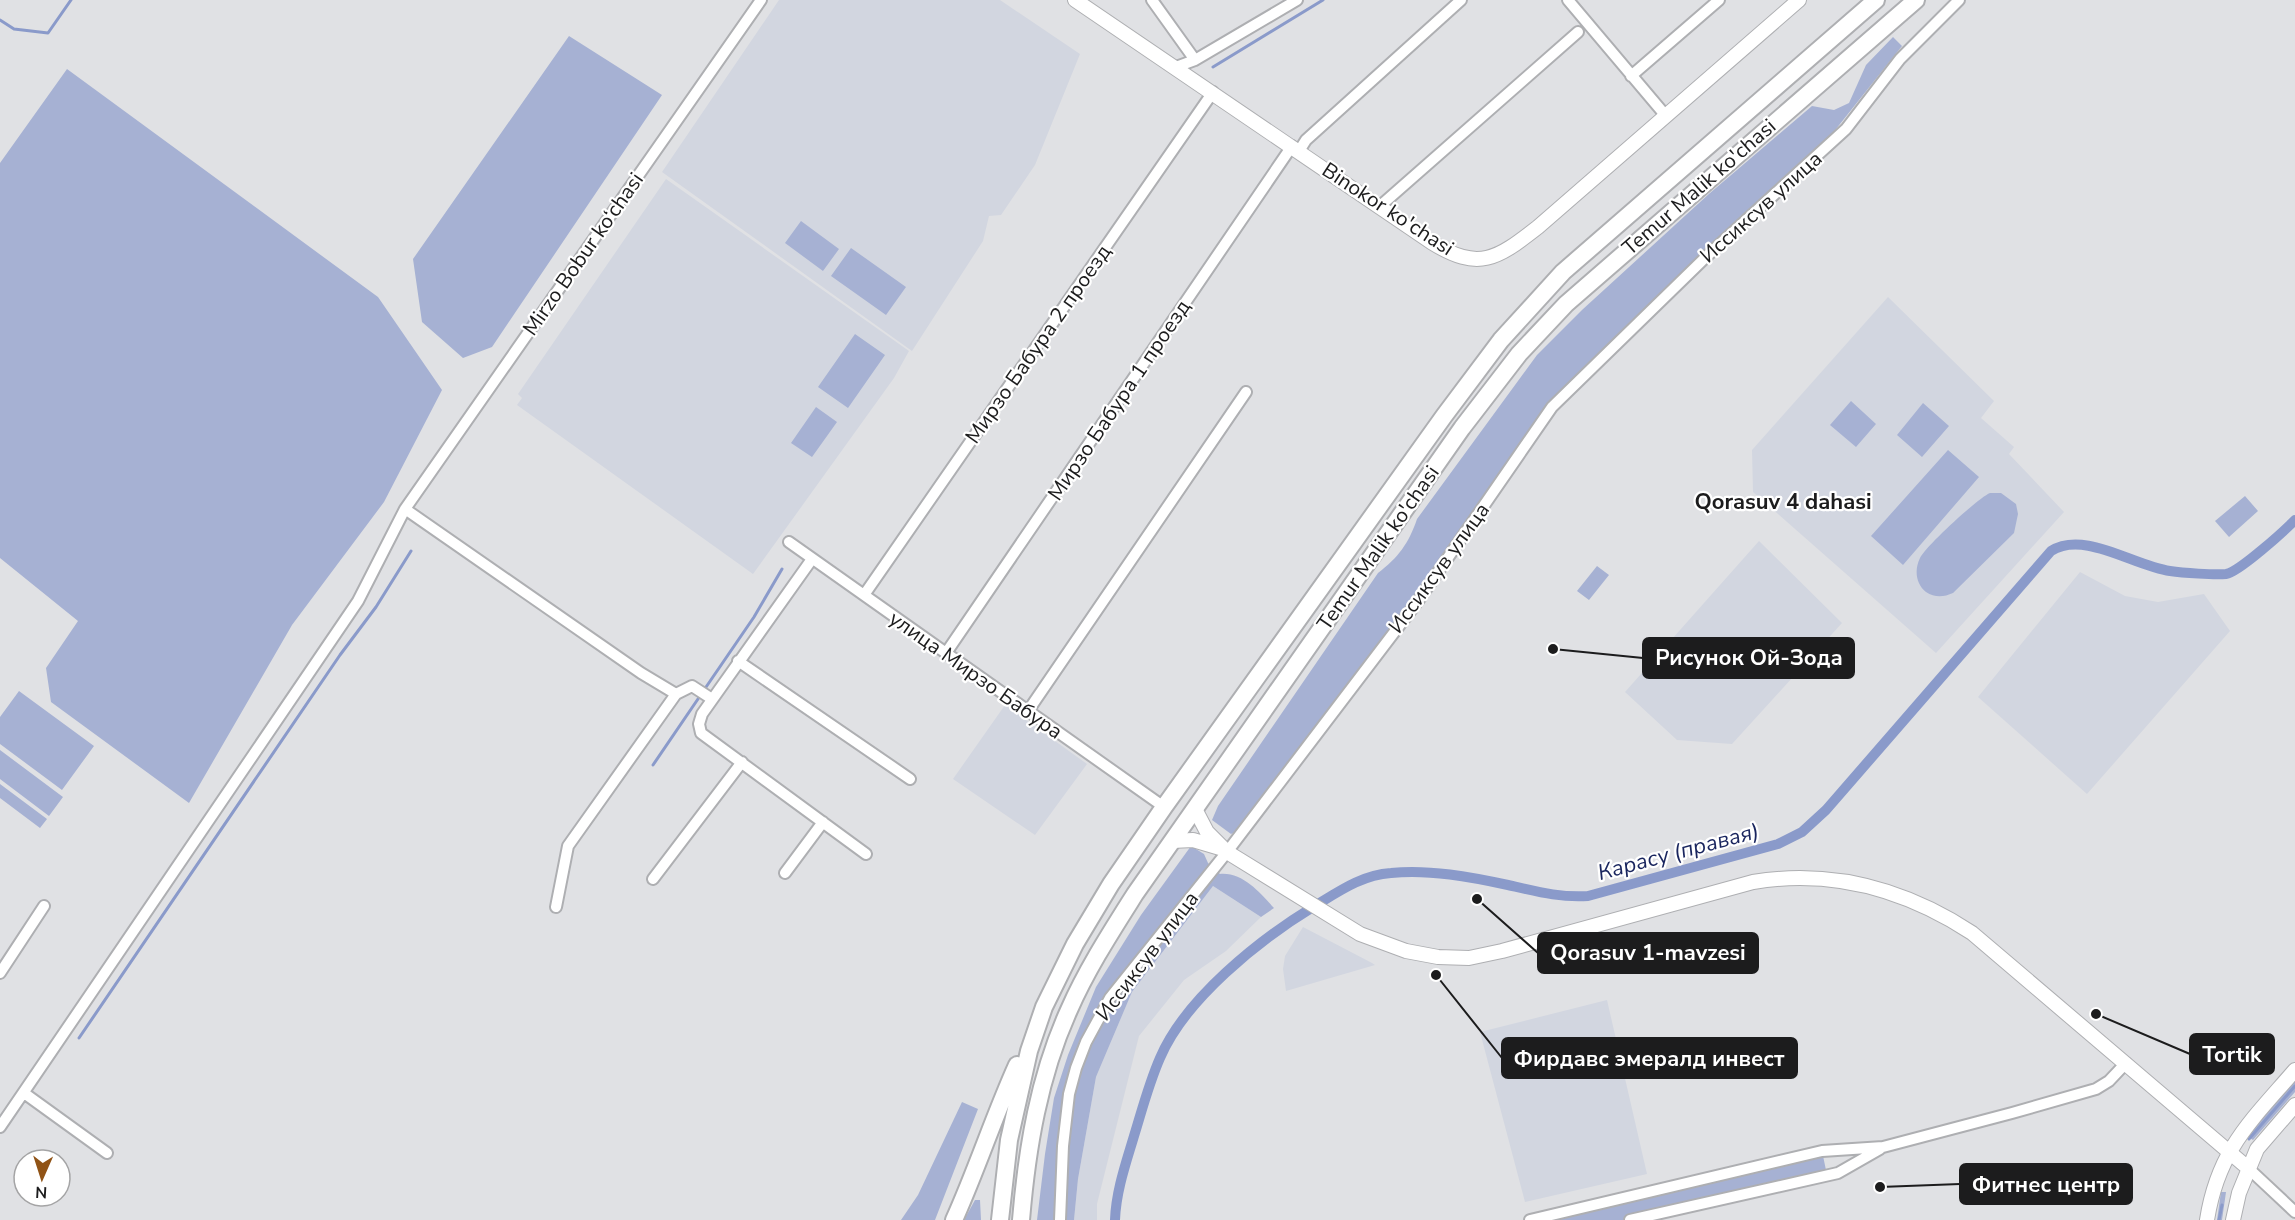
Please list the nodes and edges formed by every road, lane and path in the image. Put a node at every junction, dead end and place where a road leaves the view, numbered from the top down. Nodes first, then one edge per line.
1 (761, 0) edge
2 (1075, 0) edge
3 (1152, 0) edge
4 (1461, 0) edge
5 (1568, 0) edge
6 (1719, 0) edge
7 (1799, 0) edge
8 (1876, 0) edge
9 (1916, 0) edge
10 (1959, 0) edge
11 (1294, 1) edge
12 (1578, 32) dead end
13 (1195, 60) junction
14 (1176, 67) junction
15 (1631, 76) junction
16 (1213, 92) junction
17 (1743, 114) junction
18 (1666, 116) junction
19 (1761, 134) junction
20 (1295, 148) junction
21 (1379, 207) junction
22 (1246, 392) dead end
23 (405, 509) junction
24 (789, 542) dead end
25 (812, 559) junction
26 (864, 595) junction
27 (946, 653) junction
28 (738, 662) junction
29 (676, 694) junction
30 (712, 699) junction
31 (1028, 711) junction
32 (742, 762) junction
33 (910, 779) dead end
34 (1164, 807) junction
35 (1195, 809) junction
36 (823, 822) junction
37 (1172, 842) junction
38 (1227, 852) junction
39 (866, 854) dead end
40 (785, 873) dead end
41 (653, 879) dead end
42 (44, 906) dead end
43 (556, 907) dead end
44 (0, 973) edge
45 (1044, 1007) junction
46 (2126, 1064) junction
47 (2295, 1070) edge
48 (24, 1093) junction
49 (2295, 1105) edge
50 (0, 1127) edge
51 (1883, 1147) junction
52 (2229, 1152) junction
53 (107, 1153) dead end
54 (2248, 1168) junction
55 (2295, 1212) edge
56 (954, 1220) edge
57 (1000, 1220) edge
58 (1021, 1220) edge
59 (1060, 1220) edge
60 (1530, 1220) edge
61 (1630, 1220) edge
62 (2207, 1220) edge
63 (2233, 1220) edge

1 - 23 street, Mirzo Bobur ko‘chasi
2 - 14 main road, Binokor ko'chasi
3 - 13 street
4 - 20 street, Мирзо Бабура 1 проезд
5 - 15 street
6 - 15 street
7 - 18 main road, Binokor ko'chasi
8 - 17 highway, Temur Malik ko'chasi
9 - 19 highway, Temur Malik ko'chasi
10 - 38 street, Иссиксув улица
11 - 13 street
12 - 21 street
13 - 14 street
14 - 16 main road, Binokor ko'chasi
15 - 18 street
16 - 20 main road, Binokor ko'chasi
16 - 26 street, Мирзо Бабура 2 проезд
17 - 19 highway
17 - 34 highway, Temur Malik ko'chasi
18 - 21 main road, Binokor ko'chasi
19 - 35 highway, Temur Malik ko'chasi
20 - 21 main road, Binokor ko'chasi
20 - 27 street, Мирзо Бабура 1 проезд
22 - 31 street
23 - 29 street
23 - 48 street, Mirzo Bobur ko‘chasi
24 - 25 street, улица Мирзо Бабура
25 - 26 street, улица Мирзо Бабура
25 - 28 street
26 - 27 street, улица Мирзо Бабура
27 - 31 street, улица Мирзо Бабура
28 - 30 street
28 - 33 street
29 - 30 street
29 - 43 street
30 - 32 street
31 - 34 street, улица Мирзо Бабура
32 - 36 street
32 - 41 street
34 - 45 highway, Temur Malik ko'chasi
35 - 37 highway, Temur Malik ko'chasi
35 - 38 main road
36 - 39 street
36 - 40 street
37 - 38 main road
37 - 58 highway, Temur Malik ko'chasi
38 - 46 main road
38 - 59 street, Иссиксув улица
42 - 44 street
45 - 56 highway
45 - 57 highway, Temur Malik ko'chasi
46 - 51 street
46 - 52 main road
47 - 52 main road
48 - 50 street, Mirzo Bobur ko‘chasi
48 - 53 street
49 - 54 main road
51 - 60 street
51 - 61 street
52 - 54 main road
52 - 62 main road
54 - 55 street
54 - 63 main road

